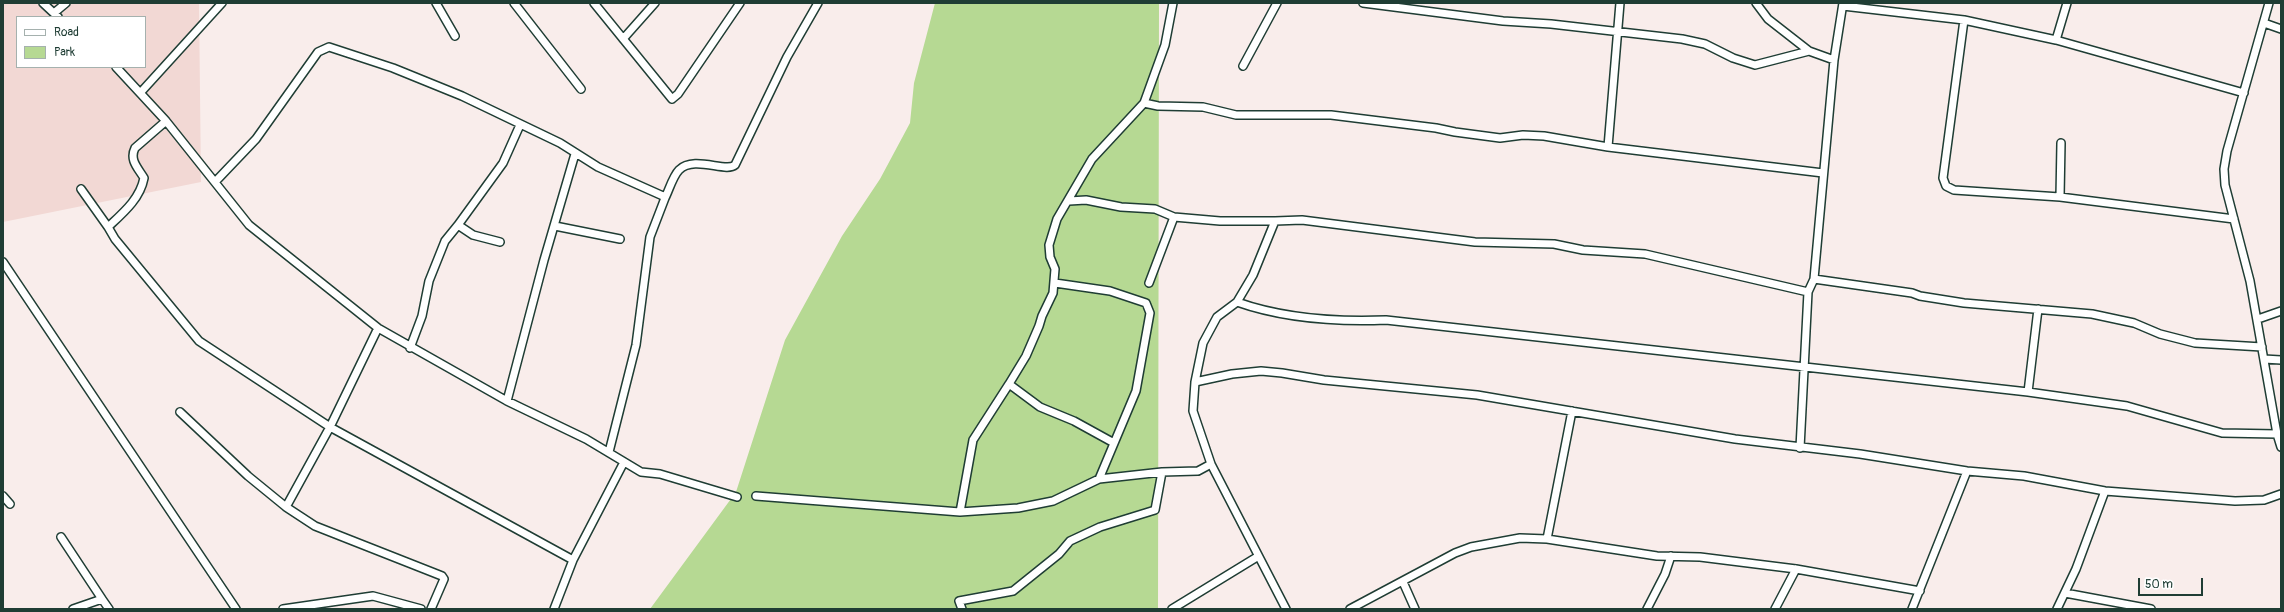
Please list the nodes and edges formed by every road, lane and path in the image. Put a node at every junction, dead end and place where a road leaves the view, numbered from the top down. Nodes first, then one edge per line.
1 (43, 3) edge
2 (66, 3) edge
3 (222, 3) edge
4 (436, 3) edge
5 (514, 3) edge
6 (594, 3) edge
7 (655, 3) edge
8 (740, 3) edge
9 (818, 3) edge
10 (1173, 3) edge
11 (1277, 3) edge
12 (1363, 3) edge
13 (1620, 3) edge
14 (1756, 3) edge
15 (2067, 3) edge
16 (2269, 3) edge
17 (1843, 5) edge
18 (56, 15) edge
19 (1964, 20) junction
20 (2264, 23) junction
21 (2281, 29) edge
22 (1617, 33) junction
23 (455, 36) dead end
24 (623, 39) junction
25 (2056, 40) junction
26 (1809, 51) junction
27 (1834, 60) junction
28 (1242, 66) dead end
29 (117, 68) edge
30 (580, 89) dead end
31 (141, 92) junction
32 (2244, 93) junction
33 (1144, 103) junction
34 (166, 121) junction
35 (520, 124) junction
36 (2061, 143) dead end
37 (1608, 147) junction
38 (576, 154) junction
39 (1823, 173) junction
40 (216, 182) junction
41 (81, 189) dead end
42 (2060, 197) junction
43 (666, 198) junction
44 (1069, 202) junction
45 (1174, 217) junction
46 (2234, 219) junction
47 (1275, 220) junction
48 (458, 225) junction
49 (108, 226) junction
50 (555, 226) junction
51 (620, 240) dead end
52 (500, 242) dead end
53 (3, 262) edge
54 (1814, 279) junction
55 (1055, 283) junction
56 (1148, 283) dead end
57 (1808, 292) junction
58 (1237, 302) junction
59 (2038, 309) junction
60 (2281, 311) edge
61 (2258, 319) junction
62 (378, 328) junction
63 (2262, 347) junction
64 (410, 348) junction
65 (2264, 359) junction
66 (2281, 360) edge
67 (1805, 368) junction
68 (1195, 382) junction
69 (1009, 384) junction
70 (2028, 392) junction
71 (507, 401) junction
72 (1572, 411) junction
73 (180, 412) dead end
74 (330, 427) junction
75 (2277, 434) junction
76 (1114, 443) junction
77 (2281, 447) edge
78 (1800, 448) junction
79 (609, 452) junction
80 (624, 462) junction
81 (1211, 464) junction
82 (1967, 471) junction
83 (1162, 472) junction
84 (1099, 479) junction
85 (2105, 491) junction
86 (2281, 494) edge
87 (3, 496) edge
88 (756, 496) dead end
89 (737, 497) dead end
90 (10, 504) dead end
91 (286, 507) junction
92 (960, 512) junction
93 (61, 537) dead end
94 (1547, 539) junction
95 (1671, 556) junction
96 (1258, 557) junction
97 (573, 560) junction
98 (1796, 569) junction
99 (1403, 582) junction
100 (1920, 591) junction
101 (2065, 593) junction
102 (102, 599) junction
103 (73, 609) edge
104 (109, 609) edge
105 (236, 609) edge
106 (283, 609) edge
107 (421, 609) edge
108 (431, 609) edge
109 (554, 609) edge
110 (962, 609) edge
111 (1172, 609) edge
112 (1286, 609) edge
113 (1350, 609) edge
114 (1415, 609) edge
115 (1647, 609) edge
116 (1775, 609) edge
117 (1912, 609) edge
118 (2057, 609) edge
119 (2151, 609) edge

1 - 18 street
2 - 18 street
3 - 31 street
4 - 23 street
5 - 30 street
6 - 24 street
7 - 24 street
8 - 24 street
9 - 43 street
10 - 33 street
11 - 28 street
12 - 22 street
13 - 22 street
14 - 26 street
15 - 25 street
16 - 20 street
17 - 19 street
17 - 27 street
19 - 25 street
19 - 42 street
20 - 21 street
20 - 32 street
22 - 26 street
22 - 37 street
25 - 32 street
26 - 27 street
27 - 39 street
29 - 31 street
31 - 34 street
32 - 46 street
33 - 37 street
33 - 44 street
34 - 40 street
34 - 49 street
35 - 38 street
35 - 40 street
35 - 48 street
36 - 42 street
37 - 39 street
38 - 43 street
38 - 50 street
39 - 54 street
40 - 62 street
41 - 49 street
42 - 46 street
43 - 79 street
44 - 45 street
44 - 55 street
45 - 47 street
45 - 56 street
46 - 61 street
47 - 57 street
47 - 58 street
48 - 52 street
48 - 64 street
49 - 74 street
50 - 51 street
50 - 71 street
53 - 105 street
54 - 57 street
54 - 59 street
55 - 69 street
55 - 76 street
57 - 67 street
58 - 67 street
58 - 68 street
59 - 63 street
59 - 70 street
60 - 61 street
61 - 63 street
62 - 64 street
62 - 74 street
63 - 65 street
64 - 71 street
65 - 66 street
65 - 75 street
67 - 70 street
67 - 78 street
68 - 72 street
68 - 81 street
69 - 76 street
69 - 92 street
70 - 75 street
71 - 79 street
72 - 78 street
72 - 94 street
73 - 91 street
74 - 91 street
74 - 97 street
75 - 77 street
76 - 84 street
78 - 82 street
79 - 80 street
80 - 89 street
80 - 97 street
81 - 83 street
81 - 96 street
82 - 85 street
82 - 100 street
83 - 84 street
83 - 110 street
84 - 92 street
85 - 86 street
85 - 101 street
87 - 90 street
88 - 92 street
91 - 108 street
93 - 102 street
94 - 95 street
94 - 99 street
95 - 98 street
95 - 115 street
96 - 111 street
96 - 112 street
97 - 109 street
98 - 100 street
98 - 116 street
99 - 113 street
99 - 114 street
100 - 117 street
101 - 118 street
101 - 119 street
102 - 103 street
102 - 104 street
106 - 107 street

